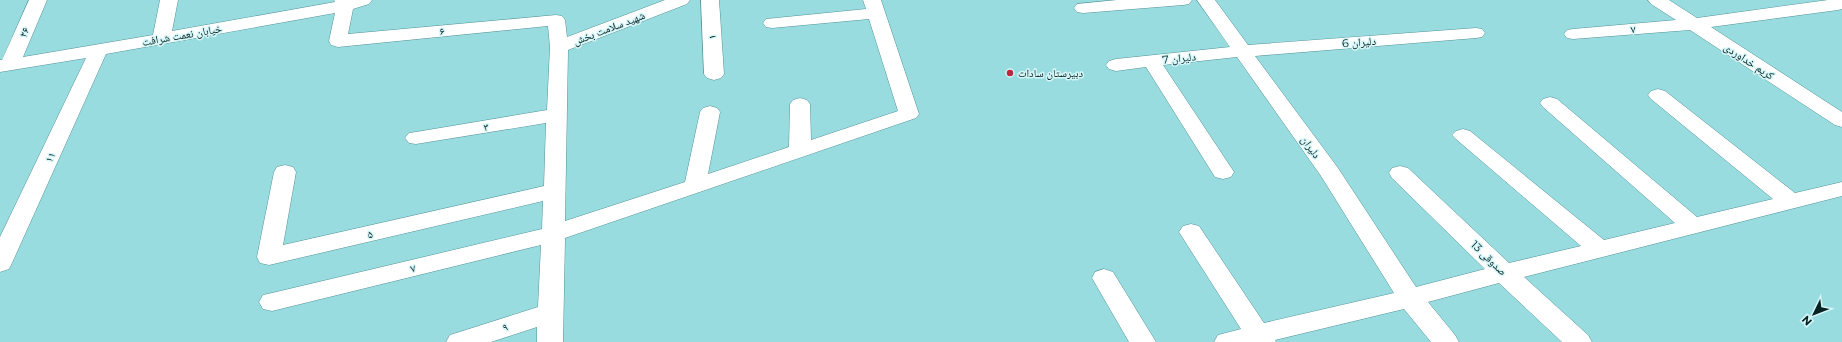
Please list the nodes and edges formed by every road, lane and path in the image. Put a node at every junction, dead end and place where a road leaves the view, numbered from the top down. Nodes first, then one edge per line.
1 (38, 0) edge
2 (169, 0) edge
3 (363, 0) edge
4 (681, 0) edge
5 (710, 0) edge
6 (1183, 0) edge
7 (1206, 0) edge
8 (1657, 0) edge
9 (344, 3) edge
10 (1839, 4) edge
11 (874, 7) edge
12 (1083, 8) dead end
13 (772, 23) dead end
14 (1693, 24) junction
15 (1476, 32) dead end
16 (1573, 34) dead end
17 (161, 39) junction
18 (559, 47) junction
19 (99, 50) junction
20 (1241, 50) junction
21 (1151, 61) junction
22 (5, 65) edge
23 (1116, 65) dead end
24 (714, 74) dead end
25 (1658, 95) dead end
26 (800, 104) dead end
27 (1550, 104) dead end
28 (710, 112) dead end
29 (557, 116) junction
30 (1842, 122) edge
31 (1463, 135) dead end
32 (416, 138) dead end
33 (800, 151) junction
34 (285, 172) dead end
35 (1223, 172) dead end
36 (1400, 173) dead end
37 (695, 186) junction
38 (1842, 189) edge
39 (555, 191) junction
40 (1792, 202) junction
41 (1693, 226) junction
42 (1191, 232) dead end
43 (553, 234) junction
44 (1600, 249) junction
45 (0, 264) edge
46 (1504, 273) junction
47 (1104, 278) dead end
48 (1410, 298) junction
49 (272, 302) dead end
50 (551, 313) junction
51 (1260, 338) edge
52 (459, 342) edge
53 (550, 342) edge
54 (1143, 342) edge
55 (1227, 342) edge
56 (1446, 342) edge
57 (1579, 342) edge

1 - 22 street, ۲۶
2 - 17 street
3 - 9 street, خیابان نعمت شرافت
4 - 18 street, شهید سلامت بخش
5 - 24 street, ۱
6 - 12 street
7 - 20 street, دلیران
8 - 14 street, کریم خداوردی
9 - 17 street, خیابان نعمت شرافت
9 - 18 street, ۶
10 - 14 street, ۷
11 - 13 street
11 - 33 street, ۷
14 - 16 street, ۷
14 - 30 street, کریم خداوردی
15 - 20 street, دلیران 6
17 - 19 street, خیابان نعمت شرافت
18 - 29 street
19 - 22 street, خیابان نعمت شرافت
19 - 45 street, ۱۱
20 - 21 street, دلیران 7
20 - 48 street, دلیران
21 - 23 street, دلیران 7
21 - 35 street
25 - 40 street
26 - 33 street
27 - 41 street
28 - 37 street
29 - 32 street, ۳
29 - 39 street
31 - 44 street
33 - 37 street, ۷
34 - 39 street, ۵
36 - 46 street, صدوقی 13
37 - 43 street, ۷
38 - 40 street
39 - 43 street
40 - 41 street
41 - 44 street
42 - 51 street
43 - 49 street, ۷
43 - 50 street
44 - 46 street
46 - 48 street
46 - 57 street, صدوقی 13
47 - 54 street
48 - 51 street
48 - 56 street, دلیران
50 - 52 street, ۹
50 - 53 street
51 - 55 street

